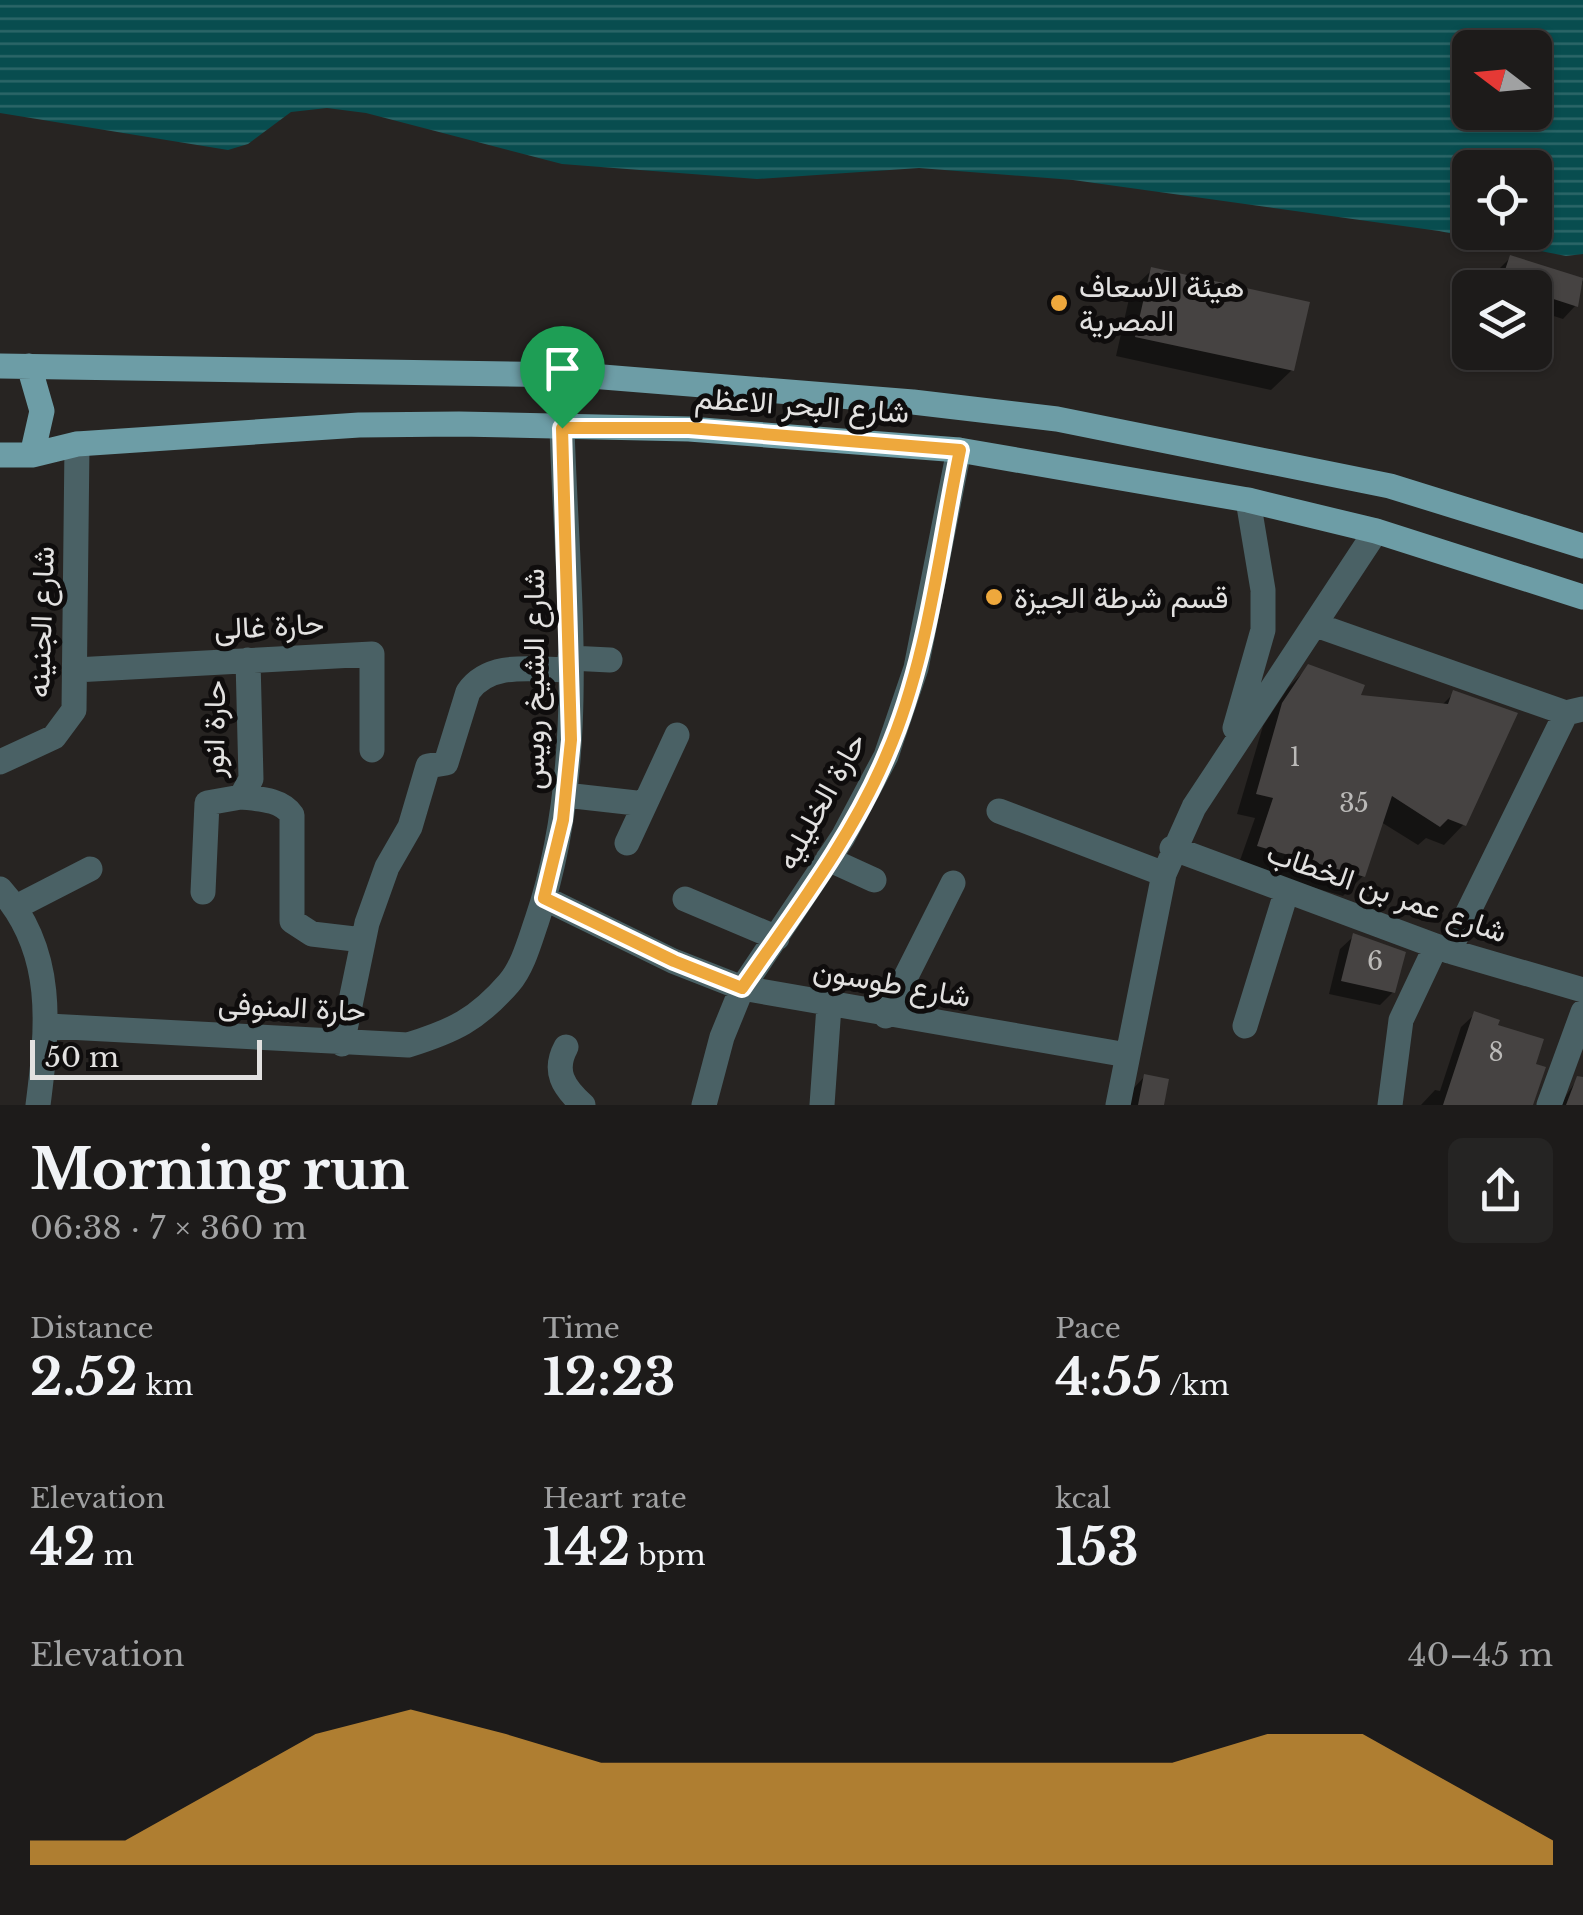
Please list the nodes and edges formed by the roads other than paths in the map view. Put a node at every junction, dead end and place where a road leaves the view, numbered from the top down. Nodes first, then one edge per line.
1 (0, 366) edge
2 (30, 366) junction
3 (562, 428) junction
4 (77, 444) junction
5 (960, 450) junction
6 (0, 455) edge
7 (32, 455) junction
8 (1248, 500) junction
9 (1376, 531) junction
10 (1583, 546) edge
11 (1583, 597) edge
12 (1316, 625) junction
13 (248, 660) junction
14 (610, 660) dead end
15 (570, 664) junction
16 (75, 670) junction
17 (1574, 711) edge
18 (677, 735) dead end
19 (372, 750) dead end
20 (1226, 757) junction
21 (0, 762) edge
22 (565, 795) junction
23 (241, 797) junction
24 (644, 804) junction
25 (998, 811) dead end
26 (627, 843) dead end
27 (1172, 848) junction
28 (828, 860) junction
29 (90, 870) dead end
30 (1164, 874) junction
31 (874, 880) dead end
32 (953, 883) dead end
33 (203, 892) dead end
34 (1286, 892) junction
35 (8, 898) edge
36 (544, 898) junction
37 (685, 899) dead end
38 (777, 938) junction
39 (363, 940) junction
40 (1443, 948) junction
41 (512, 981) joint
42 (742, 988) junction
43 (1583, 990) edge
44 (829, 1006) junction
45 (1583, 1012) edge
46 (886, 1016) junction
47 (48, 1026) junction
48 (1245, 1026) dead end
49 (342, 1044) junction
50 (566, 1047) dead end
51 (1127, 1055) junction
52 (38, 1105) edge
53 (583, 1105) edge
54 (704, 1105) edge
55 (822, 1105) edge
56 (1118, 1105) edge
57 (1390, 1105) edge
58 (1549, 1105) edge

1 - 2 main road, شارع البحر الاعظم
2 - 7 main road
2 - 10 main road, شارع البحر الاعظم
3 - 4 main road, شارع البحر الاعظم
3 - 5 main road, شارع البحر الاعظم
3 - 15 street, شارع الشيخ رويس
4 - 7 main road, شارع البحر الاعظم
4 - 16 street, شارع الجنينه
5 - 8 main road, شارع البحر الاعظم
5 - 28 street, حارة الخليليه
6 - 7 main road, شارع البحر الاعظم
8 - 9 main road, شارع البحر الاعظم
8 - 20 street
9 - 11 main road, شارع البحر الاعظم
9 - 12 street
12 - 17 street
12 - 20 street
13 - 16 street, حارة غالى
13 - 19 street, حارة غالى
13 - 23 street, حارة انور
14 - 15 street
15 - 22 street, شارع الشيخ رويس
15 - 39 street
16 - 21 street, شارع الجنينه
17 - 40 street
18 - 24 street
20 - 27 street
22 - 24 street
22 - 36 street, شارع الشيخ رويس
23 - 33 street, حارة انور
23 - 39 street, حارة انور
24 - 26 street
25 - 30 street
27 - 30 street
27 - 34 street, شارع عمر بن الخطاب
28 - 31 street
28 - 38 street, حارة الخليليه
29 - 35 street
30 - 51 street
32 - 46 street
34 - 40 street, شارع عمر بن الخطاب
34 - 48 street
35 - 47 street
36 - 41 street, شارع الشيخ رويس
36 - 42 street, شارع طوسون
37 - 38 street
38 - 42 street, حارة الخليليه
39 - 49 street
40 - 43 street, شارع عمر بن الخطاب
40 - 57 street
41 - 49 street, حارة المنوفى
42 - 44 street, شارع طوسون
42 - 54 street, حارة الخليليه
44 - 46 street, شارع طوسون
44 - 55 street
45 - 58 street
46 - 51 street, شارع طوسون
47 - 49 street, حارة المنوفى
47 - 52 street
50 - 53 street
51 - 56 street

